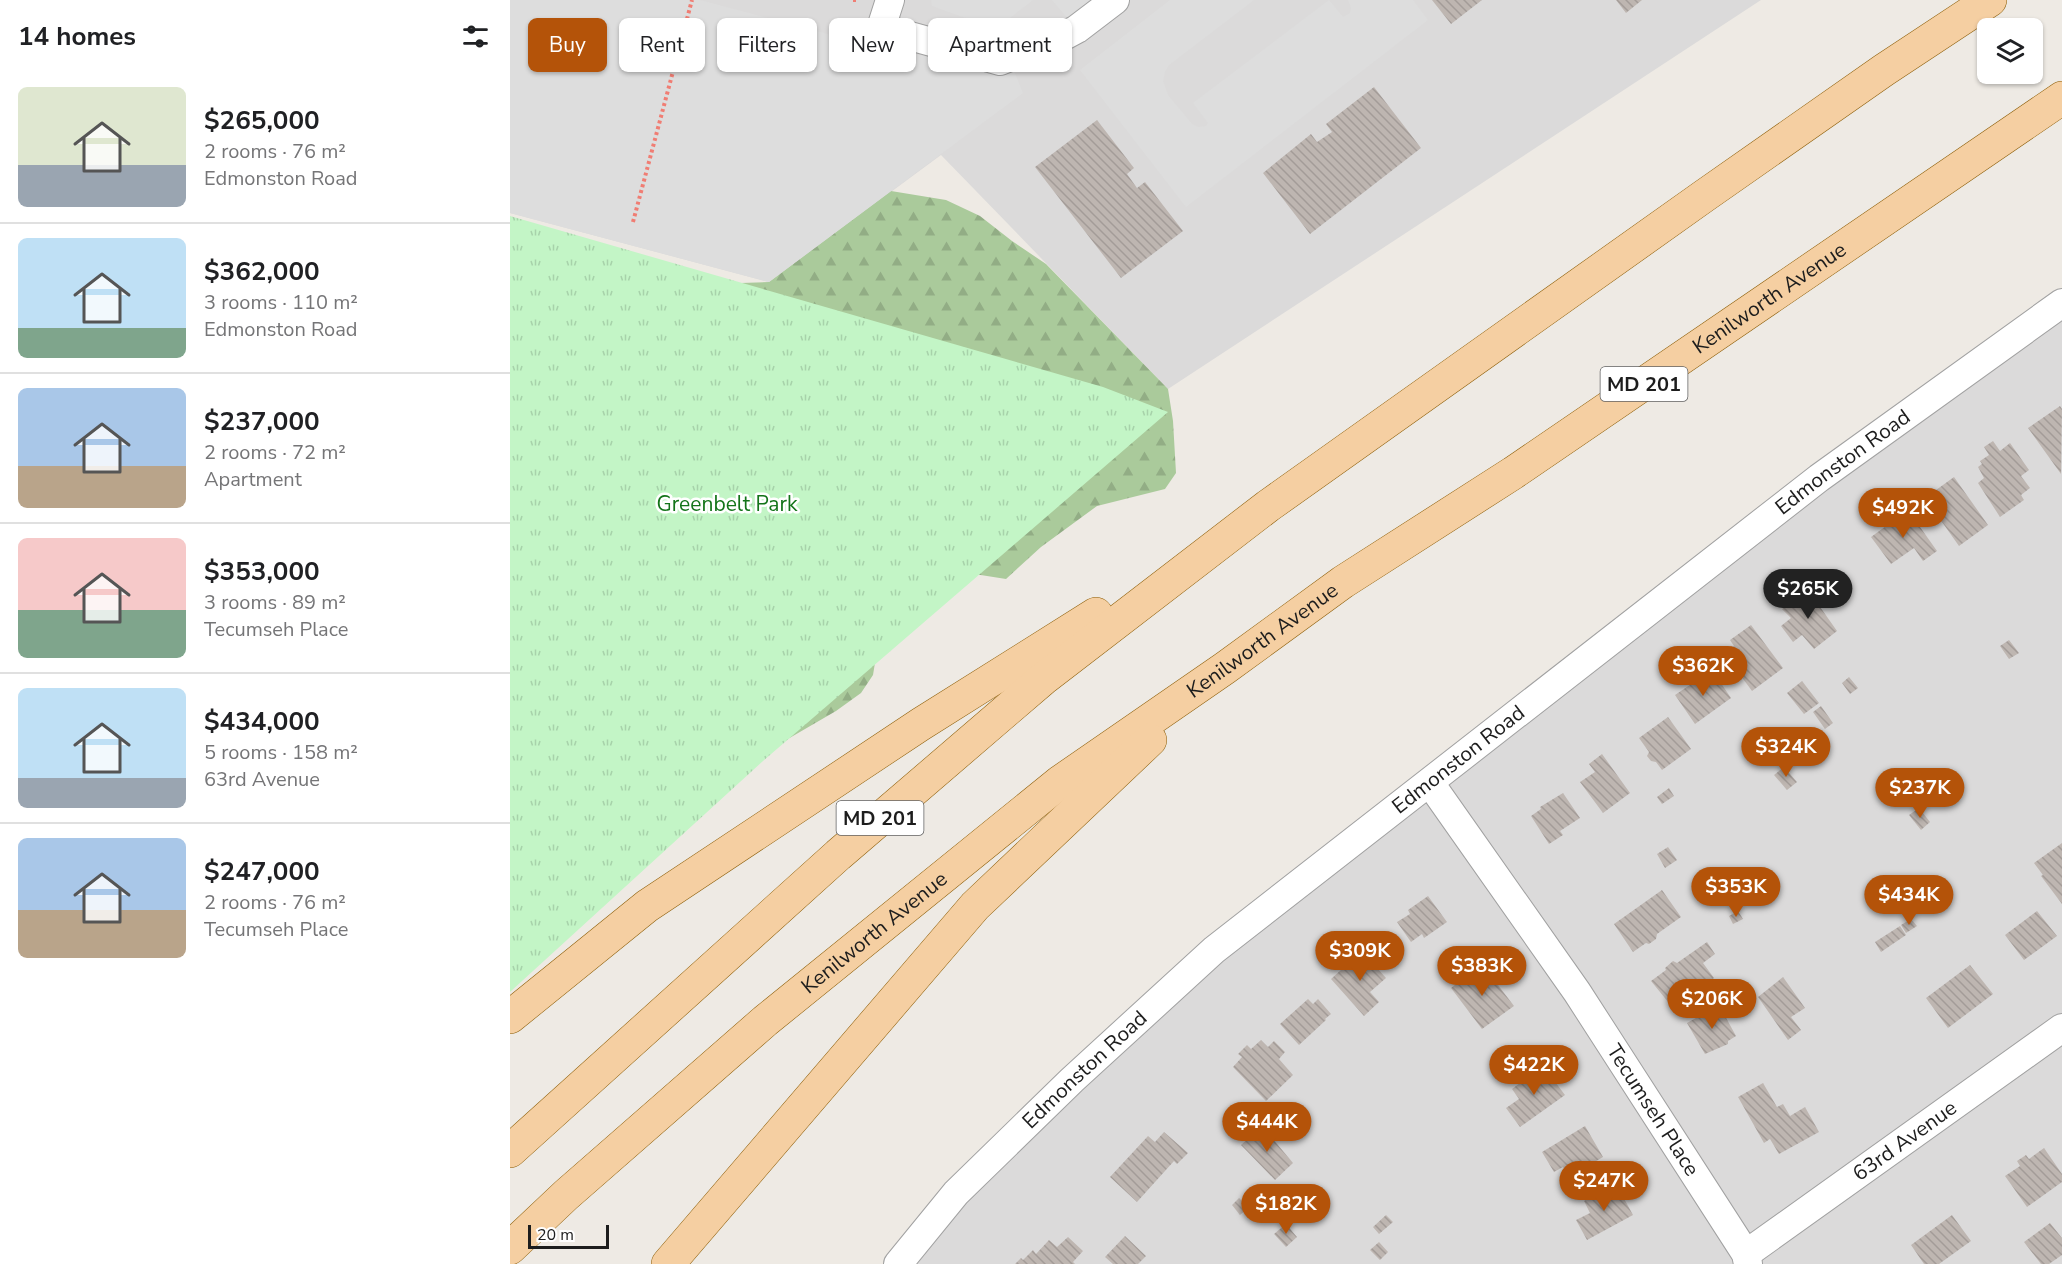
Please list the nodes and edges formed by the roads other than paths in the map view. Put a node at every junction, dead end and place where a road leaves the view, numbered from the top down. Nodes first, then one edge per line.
1 (890, 0) edge
2 (1115, 0) edge
3 (1990, 0) edge
4 (2062, 98) edge
5 (2062, 303) edge
6 (1268, 506) junction
7 (1225, 668) junction
8 (1430, 783) junction
9 (510, 1017) edge
10 (2062, 1028) edge
11 (510, 1151) edge
12 (510, 1248) edge
13 (1747, 1259) edge
14 (668, 1264) edge
15 (898, 1264) edge

1 - 2 street
3 - 6 main road, MD 201
4 - 7 main road, Kenilworth Avenue / MD 201
5 - 8 street, Edmonston Road
6 - 9 main road
6 - 11 main road, MD 201
7 - 12 main road, Kenilworth Avenue / MD 201
7 - 14 main road
8 - 13 street, Tecumseh Place
8 - 15 street, Edmonston Road
10 - 13 street, 63rd Avenue

